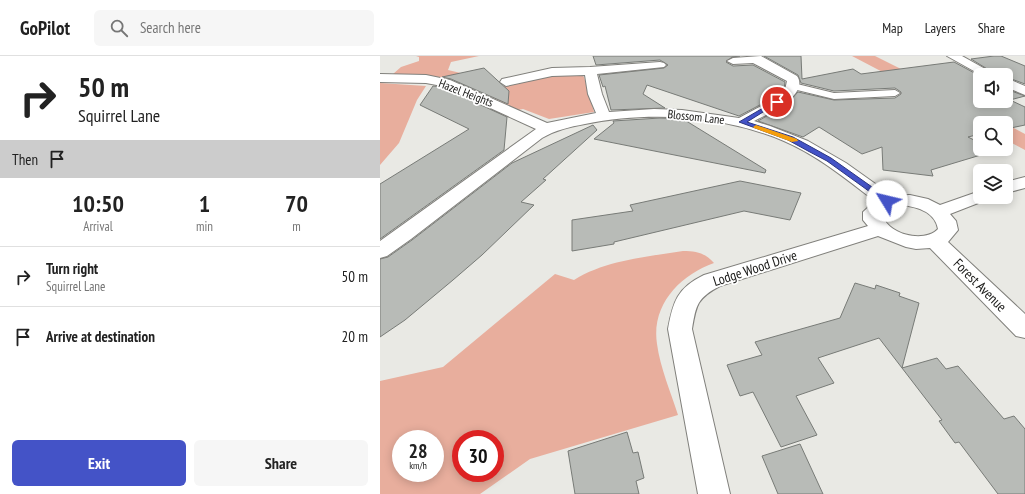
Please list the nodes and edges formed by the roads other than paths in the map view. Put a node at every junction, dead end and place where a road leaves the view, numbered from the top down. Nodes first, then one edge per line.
1 (953, 56) edge
2 (755, 57) edge
3 (732, 61) dead end
4 (660, 65) dead end
5 (976, 68) edge
6 (590, 71) junction
7 (380, 78) edge
8 (1025, 79) edge
9 (1013, 81) edge
10 (506, 82) dead end
11 (1013, 85) edge
12 (793, 86) junction
13 (1025, 91) edge
14 (895, 93) dead end
15 (604, 116) junction
16 (742, 122) junction
17 (548, 128) junction
18 (1025, 182) edge
19 (1013, 186) edge
20 (973, 199) edge
21 (887, 201) junction
22 (938, 212) junction
23 (880, 229) junction
24 (935, 241) junction
25 (380, 251) edge
26 (1025, 329) edge
27 (714, 494) edge

1 - 5 street
2 - 3 street
2 - 12 street
4 - 6 street
6 - 10 street
6 - 15 street
7 - 17 street, Hazel Heights
8 - 9 street
11 - 13 street
12 - 14 lane
12 - 16 street
15 - 16 street, Blossom Lane
15 - 17 street, Blossom Lane
16 - 21 street, Blossom Lane
17 - 25 street, Blossom Lane
18 - 19 street
20 - 22 street
21 - 22 street
21 - 23 street
22 - 24 street
23 - 24 street
23 - 27 street, Lodge Wood Drive
24 - 26 street, Forest Avenue

